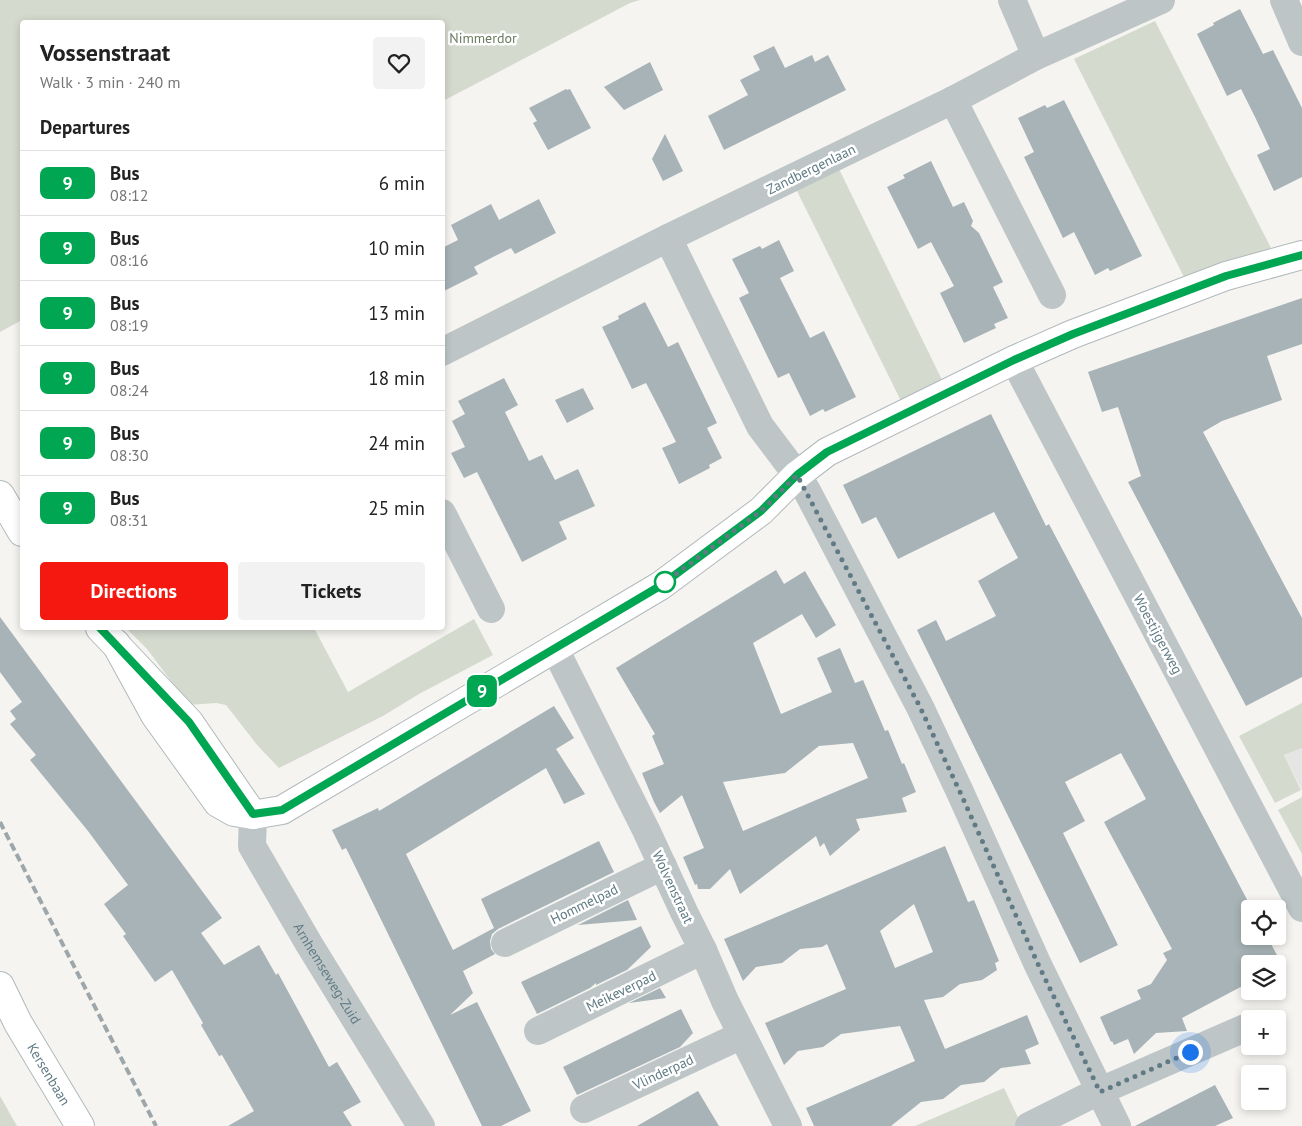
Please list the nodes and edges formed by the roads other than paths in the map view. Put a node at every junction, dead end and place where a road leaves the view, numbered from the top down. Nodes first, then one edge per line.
1 (1012, 0) edge
2 (1161, 0) edge
3 (1284, 0) edge
4 (1302, 42) edge
5 (1036, 56) junction
6 (953, 100) junction
7 (668, 238) junction
8 (1302, 255) edge
9 (1052, 295) dead end
10 (445, 350) edge
11 (1014, 360) junction
12 (797, 475) junction
13 (0, 495) edge
14 (445, 519) edge
15 (0, 525) edge
16 (20, 529) edge
17 (20, 544) edge
18 (491, 609) dead end
19 (108, 636) edge
20 (555, 649) junction
21 (253, 814) junction
22 (662, 866) junction
23 (1302, 908) edge
24 (505, 943) dead end
25 (703, 950) junction
26 (0, 986) edge
27 (0, 998) edge
28 (18, 1023) junction
29 (1241, 1030) edge
30 (538, 1031) dead end
31 (742, 1035) junction
32 (1100, 1092) junction
33 (584, 1109) dead end
34 (80, 1126) edge
35 (420, 1126) edge
36 (788, 1126) edge
37 (1029, 1126) edge
38 (1117, 1126) edge

1 - 5 street
2 - 5 street, Zandbergenlaan
3 - 4 street
5 - 6 street, Zandbergenlaan
6 - 7 street, Zandbergenlaan
6 - 9 street
7 - 10 street, Zandbergenlaan
7 - 12 street
8 - 11 street
11 - 12 street
11 - 23 street, Woestijgerweg
12 - 20 street
12 - 32 street
13 - 16 street
14 - 18 street
15 - 17 street
19 - 21 street
20 - 21 street
20 - 22 street, Wolvenstraat
21 - 35 street, Arnhemseweg-Zuid
22 - 24 street, Hommelpad
22 - 25 street, Wolvenstraat
25 - 30 street, Meikeverpad
25 - 31 street, Wolvenstraat
26 - 28 street, Kersenbaan
27 - 28 street, Kersenbaan
28 - 34 street, Kersenbaan
29 - 32 street
31 - 33 street, Vlinderpad
31 - 36 street, Wolvenstraat
32 - 37 street
32 - 38 street

